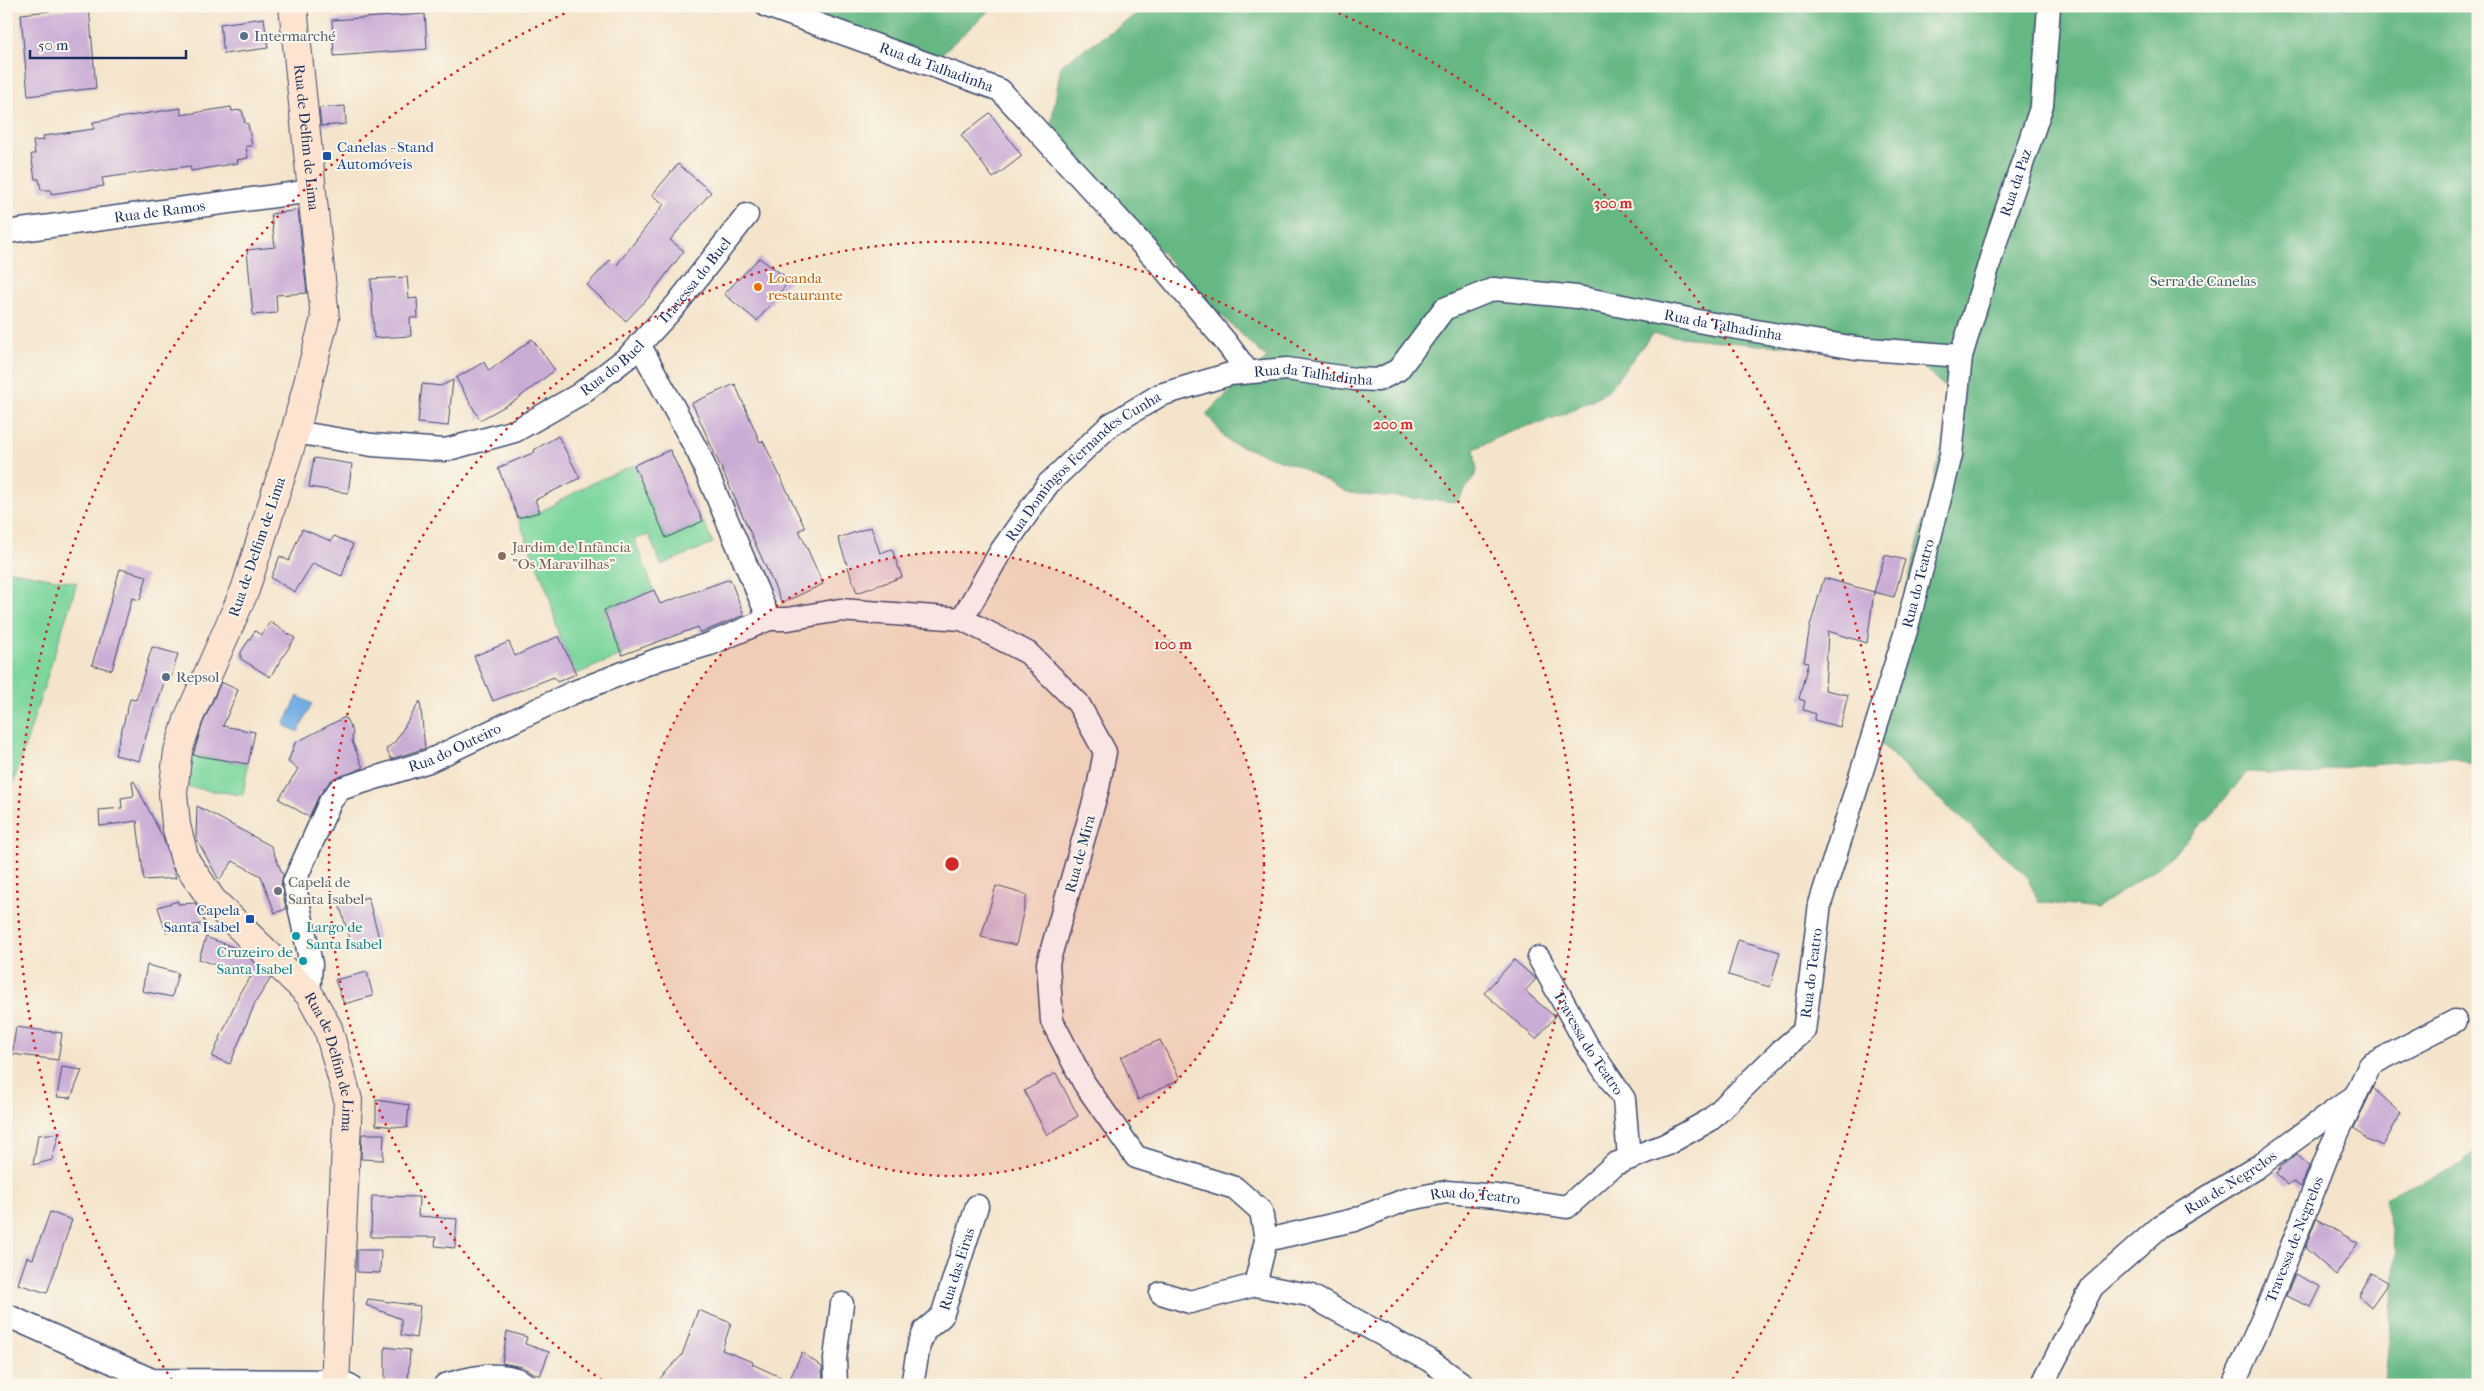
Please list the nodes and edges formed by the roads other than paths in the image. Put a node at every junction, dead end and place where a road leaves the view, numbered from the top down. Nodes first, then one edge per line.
1 (294, 6) edge
2 (767, 6) edge
3 (2049, 6) edge
4 (312, 191) junction
5 (747, 216) dead end
6 (6, 232) edge
7 (639, 344) junction
8 (1960, 356) junction
9 (1248, 372) junction
10 (295, 432) junction
11 (769, 619) junction
12 (962, 619) junction
13 (1539, 958) dead end
14 (309, 994) junction
15 (2455, 1021) dead end
16 (2356, 1095) junction
17 (1629, 1158) junction
18 (977, 1206) dead end
19 (1266, 1240) junction
20 (1255, 1285) junction
21 (1161, 1293) dead end
22 (842, 1304) dead end
23 (6, 1315) edge
24 (340, 1383) edge
25 (445, 1385) edge
26 (527, 1385) edge
27 (836, 1385) edge
28 (912, 1385) edge
29 (1464, 1385) edge
30 (2042, 1385) edge
31 (2233, 1385) edge

1 - 4 main road, Rua de Delfim de Lima
2 - 9 street, Rua da Talhadinha
3 - 8 street, Rua da Paz
4 - 6 street, Rua de Ramos
4 - 10 main road, Rua de Delfim de Lima
5 - 7 street, Travessa do Buel
7 - 10 street, Rua do Buel
7 - 11 street, Rua do Buel
8 - 9 street, Rua da Talhadinha
8 - 17 street, Rua do Teatro
9 - 12 street, Rua Domingos Fernandes Cunha
10 - 14 main road, Rua de Delfim de Lima
11 - 12 street, Rua de Mira
11 - 14 street, Rua do Outeiro
12 - 19 street, Rua de Mira
13 - 17 street, Travessa do Teatro
14 - 24 main road, Rua de Delfim de Lima
15 - 16 street, Rua de Negrelos
16 - 30 street, Rua de Negrelos
16 - 31 street, Travessa de Negrelos
17 - 19 street, Rua do Teatro
18 - 28 street, Rua das Eiras
19 - 20 street
20 - 21 street
20 - 29 street
22 - 27 street
23 - 24 street
25 - 26 street

